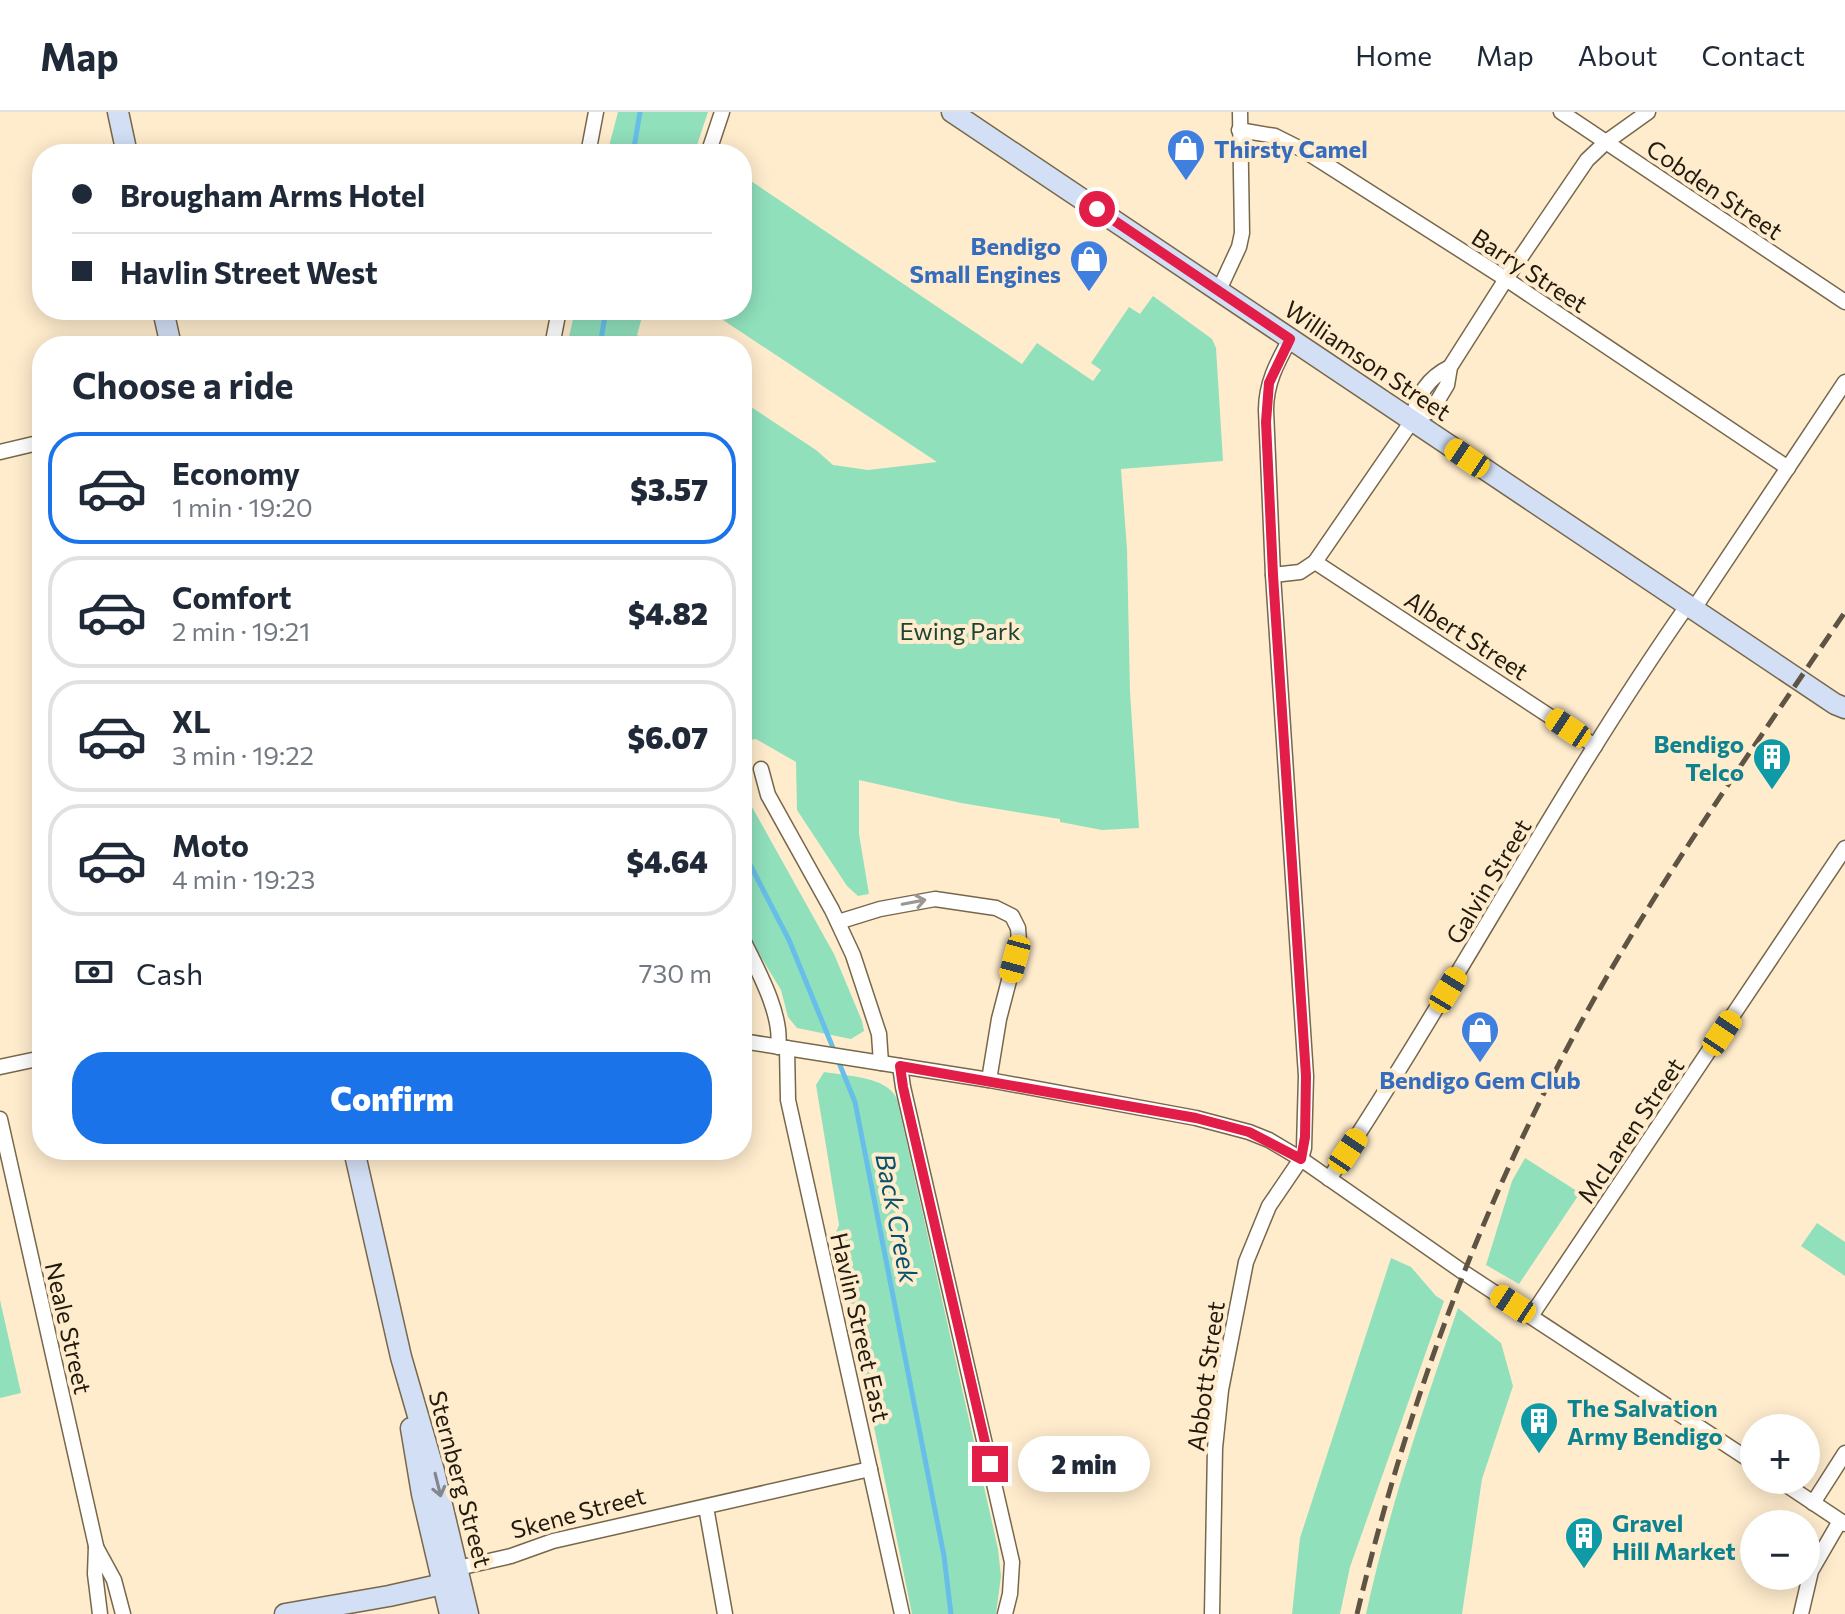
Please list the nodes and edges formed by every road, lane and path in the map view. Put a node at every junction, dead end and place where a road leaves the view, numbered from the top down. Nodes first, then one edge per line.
1 (120, 112) edge
2 (596, 112) edge
3 (722, 112) edge
4 (952, 112) edge
5 (1238, 112) edge
6 (1561, 112) edge
7 (1648, 112) edge
8 (1239, 130) junction
9 (1606, 142) junction
10 (125, 144) edge
11 (590, 144) edge
12 (711, 144) edge
13 (1506, 279) junction
14 (1219, 290) junction
15 (1845, 302) edge
16 (1290, 339) junction
17 (1845, 382) edge
18 (1412, 421) junction
19 (32, 444) edge
20 (0, 452) edge
21 (1788, 468) junction
22 (1315, 562) junction
23 (1273, 575) junction
24 (1690, 608) junction
25 (1842, 709) edge
26 (1595, 746) junction
27 (761, 769) dead end
28 (1845, 848) edge
29 (838, 922) junction
30 (752, 959) edge
31 (752, 1042) edge
32 (782, 1047) junction
33 (32, 1060) edge
34 (881, 1063) junction
35 (900, 1066) junction
36 (0, 1067) edge
37 (989, 1080) junction
38 (0, 1119) edge
39 (1301, 1159) junction
40 (356, 1160) edge
41 (1329, 1179) junction
42 (1531, 1316) junction
43 (1845, 1453) edge
44 (1740, 1454) edge
45 (870, 1469) junction
46 (1800, 1494) edge
47 (1813, 1503) junction
48 (706, 1507) junction
49 (1842, 1523) edge
50 (96, 1546) junction
51 (450, 1574) junction
52 (293, 1612) edge
53 (100, 1614) edge
54 (123, 1614) edge
55 (450, 1614) edge
56 (468, 1614) edge
57 (725, 1614) edge
58 (902, 1614) edge
59 (1005, 1614) edge
60 (1212, 1614) edge
61 (1801, 1614) edge

1 - 10 street
2 - 11 street
3 - 12 street
4 - 14 street, Williamson Street
5 - 8 street
6 - 9 street, Cobden Street
7 - 9 street
8 - 13 street, Barry Street
8 - 14 street
9 - 13 street
9 - 15 street, Cobden Street
13 - 18 street
13 - 21 street, Barry Street
14 - 16 street, Williamson Street
16 - 18 street, Williamson Street
16 - 23 street
17 - 21 street, Galvin Street
18 - 22 street
18 - 24 street, Williamson Street
19 - 20 street
21 - 24 street, Galvin Street
22 - 23 street
22 - 26 street, Albert Street
23 - 39 street
24 - 25 street, Williamson Street
24 - 26 street, Galvin Street
26 - 41 street, Galvin Street
27 - 29 street
28 - 42 street, McLaren Street
29 - 34 street
29 -> 37 street
30 - 32 street, Havlin Street East
31 - 32 street
32 - 34 street
32 - 45 street, Havlin Street East
33 - 36 street
34 - 35 street
35 - 37 street
35 - 59 street
37 - 39 street
38 - 50 street, Neale Street
39 - 41 street
39 - 60 street, Abbott Street
40 - 51 street, Sternberg Street
41 - 42 street
42 - 44 street
43 - 47 street
45 - 48 street, Skene Street
45 - 58 street, Havlin Street East
46 - 47 street
47 - 49 street
48 - 51 street, Skene Street
48 - 57 street
49 - 61 street
50 - 53 street, Neale Street
50 - 54 street, Neale Street
51 - 52 street, Skene Street
51 - 55 street, Sternberg Street
51 - 56 street, Sternberg Street

